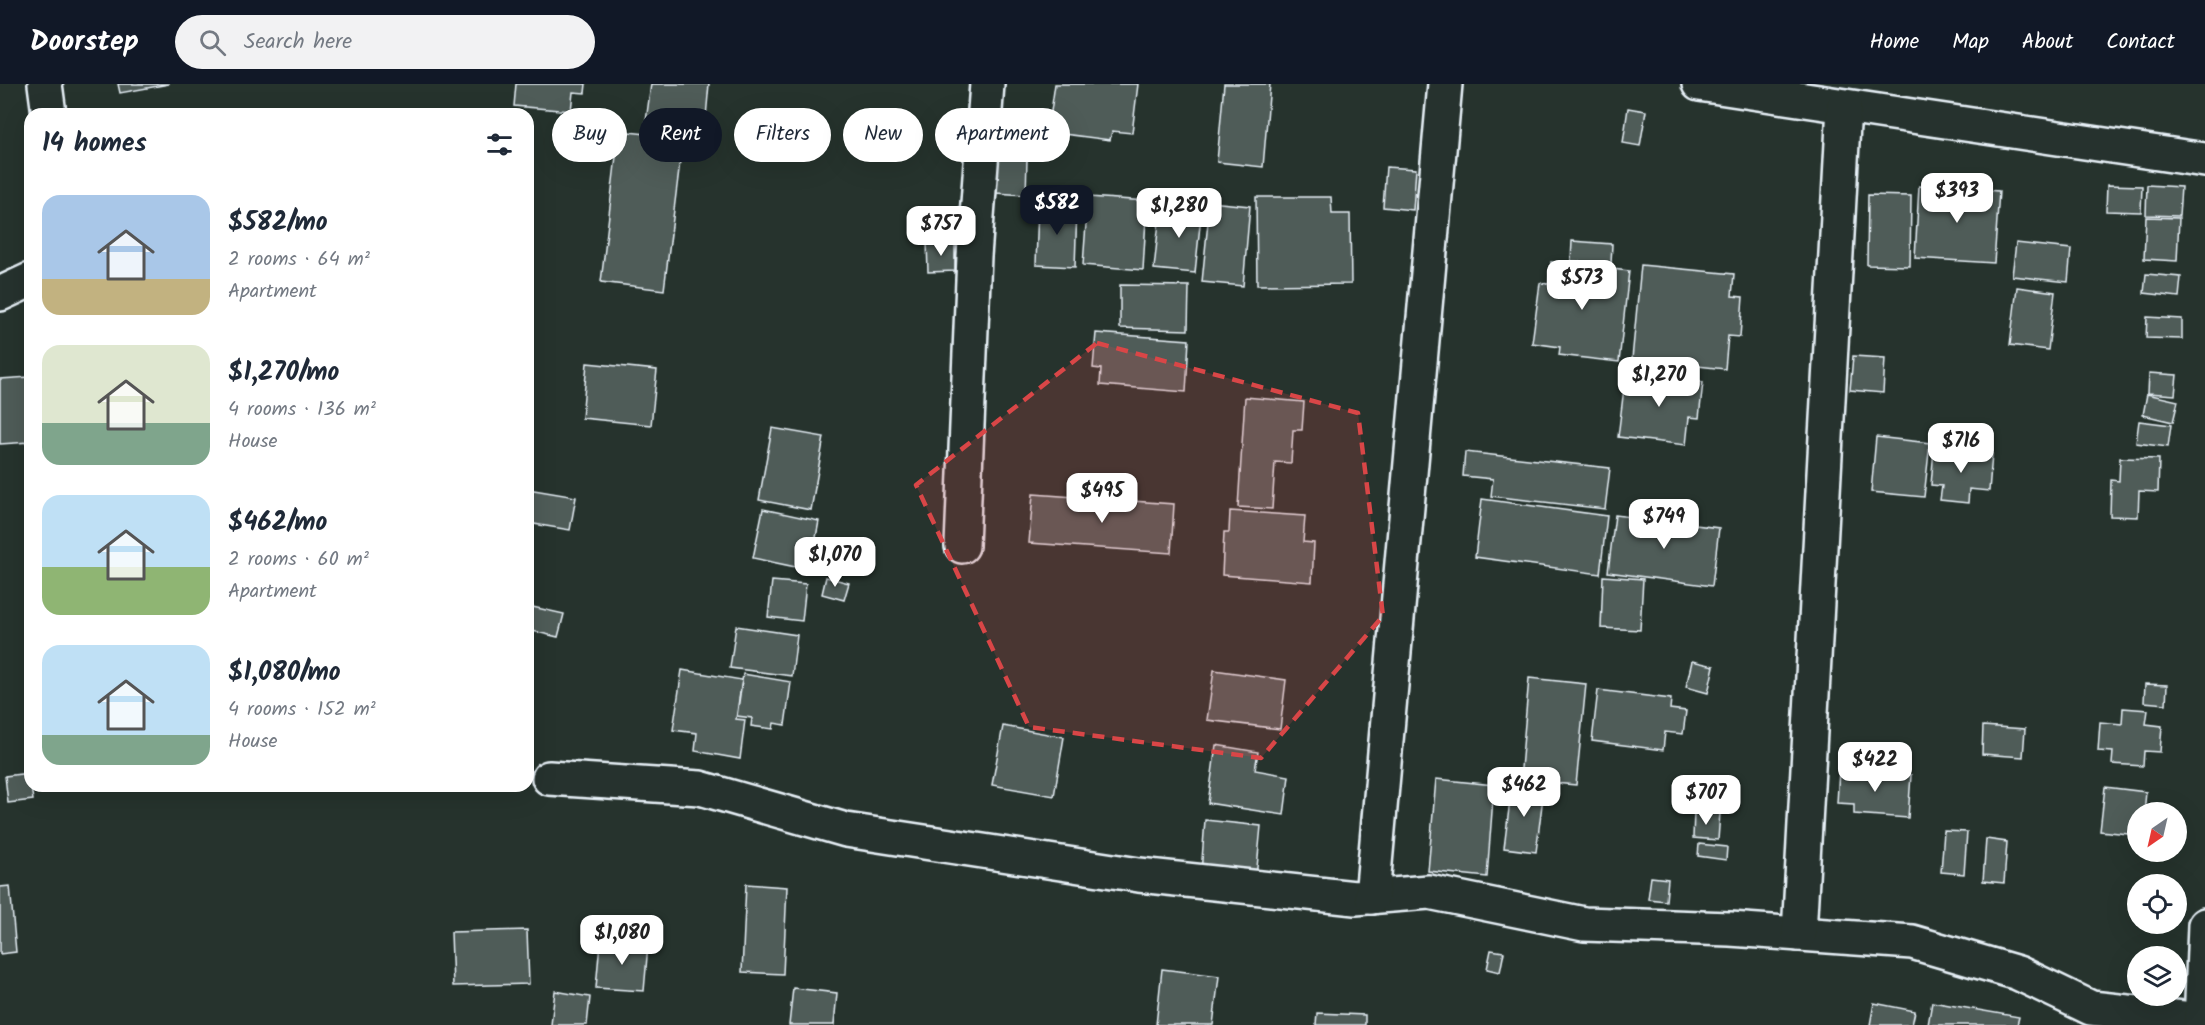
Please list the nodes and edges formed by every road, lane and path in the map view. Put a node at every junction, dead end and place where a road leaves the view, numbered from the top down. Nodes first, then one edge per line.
1 (45, 84) edge
2 (987, 84) edge
3 (1445, 84) edge
4 (1699, 84) edge
5 (1844, 106) junction
6 (48, 108) edge
7 (2205, 160) edge
8 (24, 283) edge
9 (0, 294) edge
10 (962, 546) dead end
11 (549, 778) dead end
12 (1372, 897) junction
13 (2205, 925) edge
14 (1799, 934) junction
15 (2201, 1023) edge

1 - 6 street
2 - 10 street
3 - 12 street
4 - 5 street
5 - 7 street
5 - 14 street
8 - 9 street
11 - 12 street
12 - 14 street
13 - 15 street
14 - 15 street

